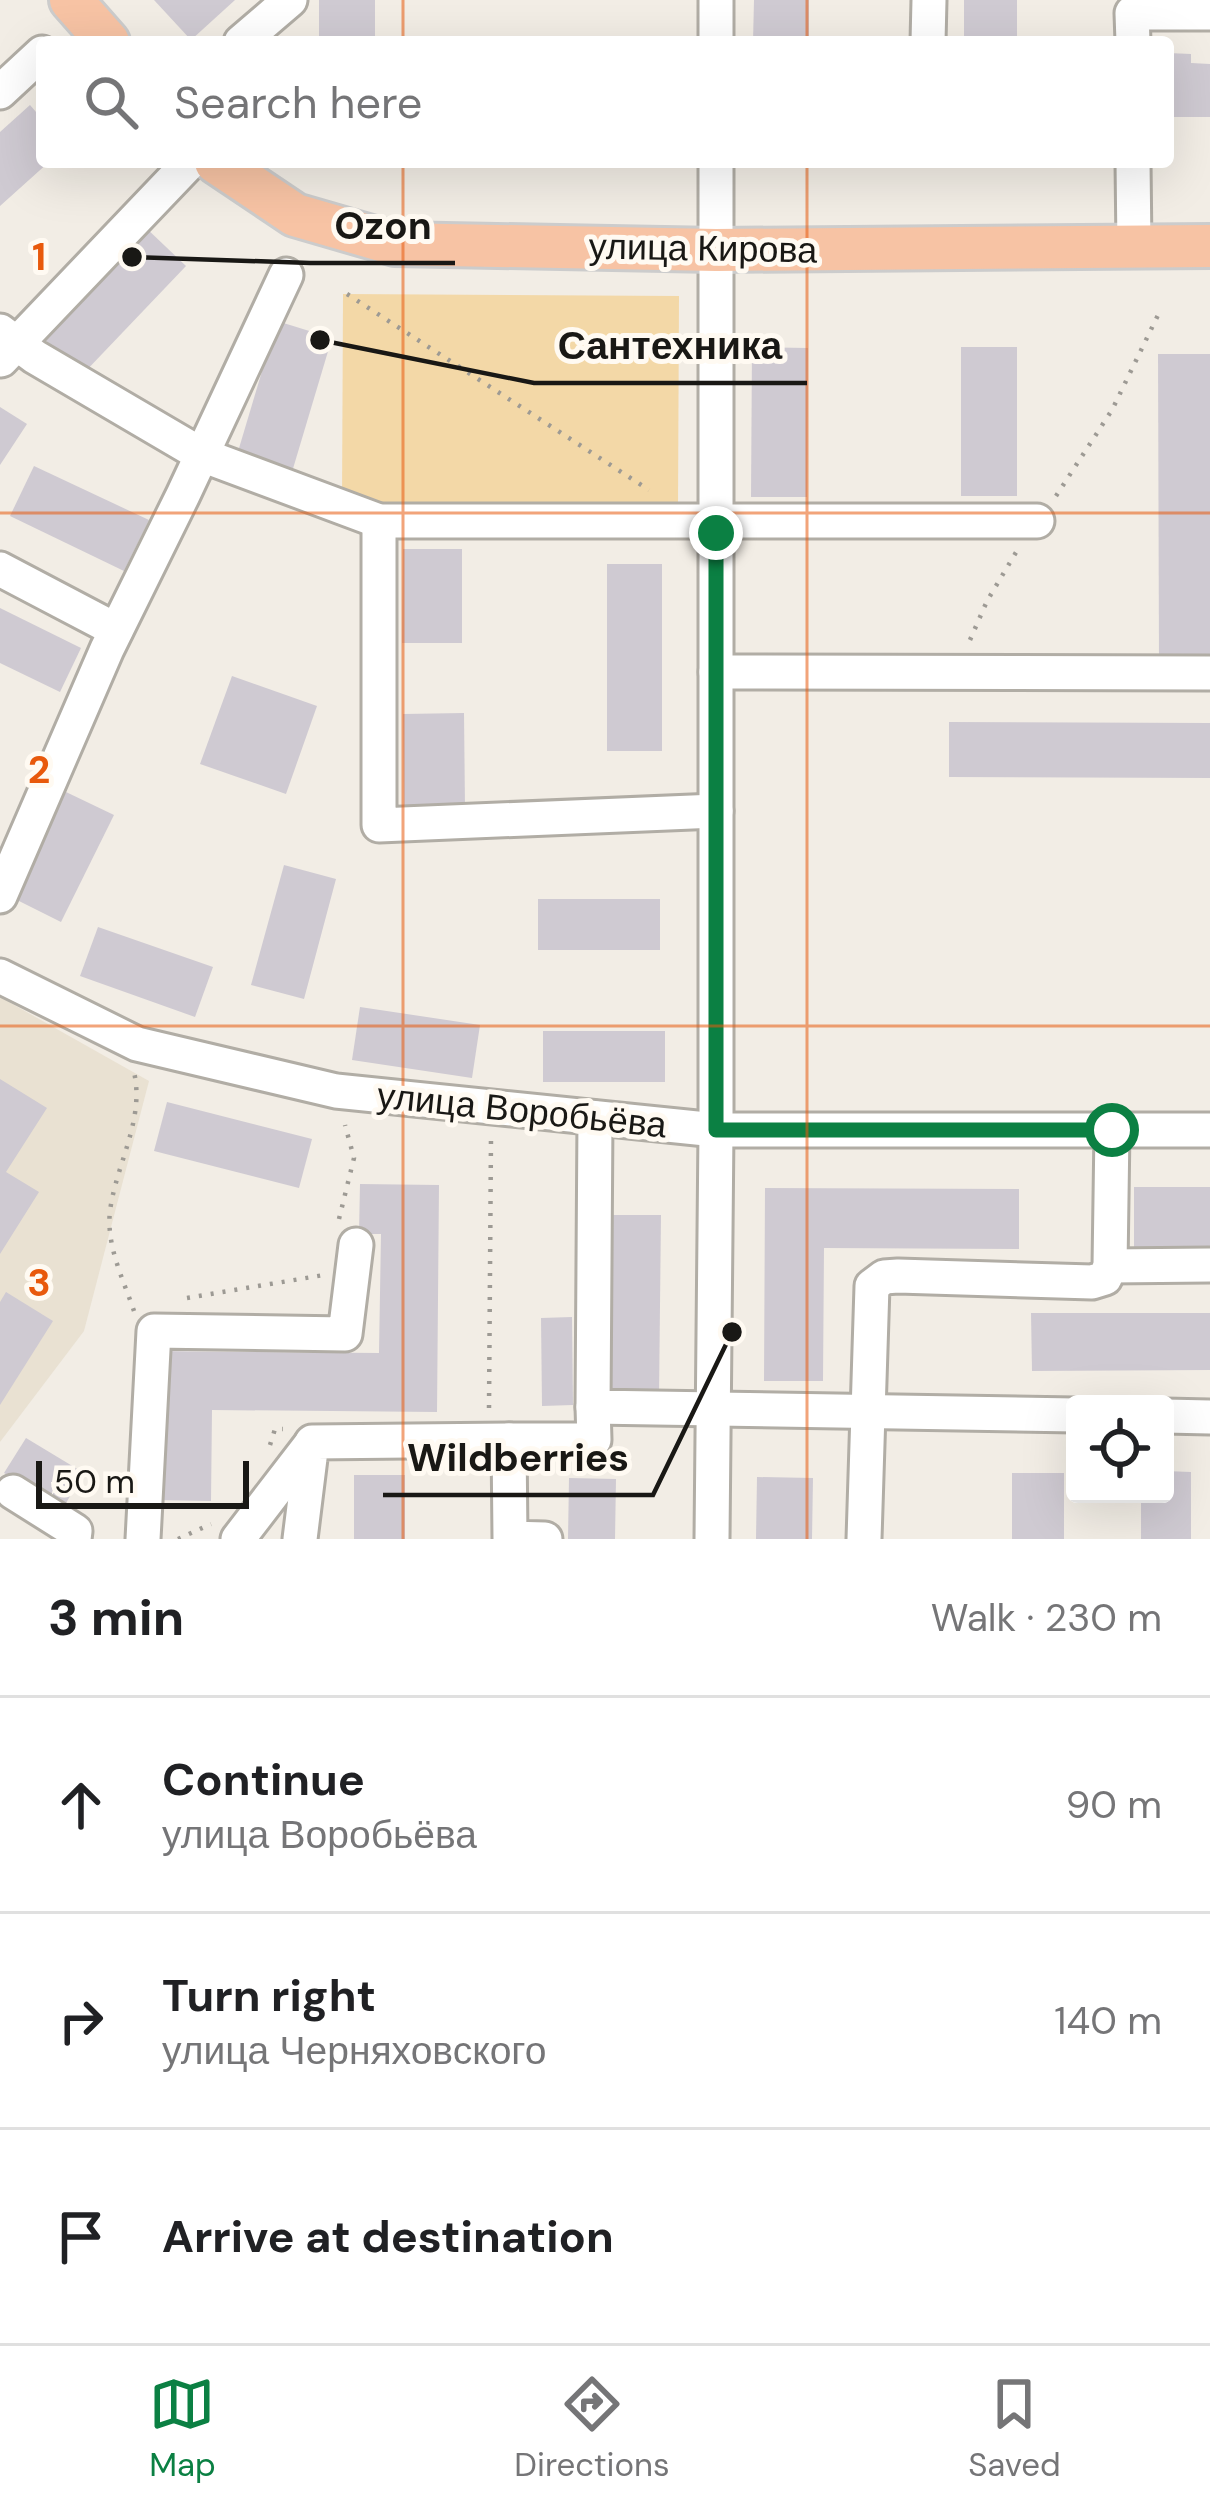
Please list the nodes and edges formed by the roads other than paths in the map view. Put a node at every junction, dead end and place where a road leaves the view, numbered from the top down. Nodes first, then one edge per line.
1 (716, 0) edge
2 (929, 0) edge
3 (275, 5) edge
4 (1210, 13) edge
5 (247, 36) edge
6 (716, 36) edge
7 (928, 36) edge
8 (1132, 36) edge
9 (36, 59) edge
10 (0, 92) edge
11 (184, 168) edge
12 (225, 168) edge
13 (716, 168) edge
14 (1133, 168) edge
15 (1134, 247) junction
16 (1210, 247) edge
17 (716, 250) junction
18 (286, 275) dead end
19 (5, 345) edge
20 (202, 455) junction
21 (705, 519) junction
22 (379, 521) junction
23 (1037, 521) road end
24 (0, 569) edge
25 (116, 630) junction
26 (716, 672) junction
27 (1210, 673) edge
28 (716, 811) junction
29 (0, 896) edge
30 (0, 976) edge
31 (596, 1118) junction
32 (716, 1130) junction
33 (1112, 1130) junction
34 (1210, 1130) edge
35 (356, 1245) dead end
36 (1210, 1265) edge
37 (1109, 1266) junction
38 (593, 1408) junction
39 (713, 1410) junction
40 (867, 1412) junction
41 (1066, 1415) edge
42 (1174, 1417) edge
43 (1210, 1417) edge
44 (499, 1432) junction
45 (305, 1436) junction
46 (13, 1492) dead end
47 (225, 1531) edge
48 (74, 1539) edge
49 (143, 1539) edge
50 (300, 1539) edge
51 (545, 1539) edge
52 (712, 1539) edge
53 (864, 1539) edge

1 - 6 street
2 - 7 street
3 - 5 street
4 - 8 street
9 - 10 street
11 - 19 street
12 - 17 main road, улица Кирова
13 - 17 street
14 - 15 street
15 - 16 main road, улица Кирова
15 - 17 main road, улица Кирова
17 - 21 street
18 - 20 street
19 - 20 street
20 - 22 street
20 - 25 street
21 - 22 street
21 - 23 street
21 - 26 street
22 - 28 street
24 - 25 street
25 - 29 street
26 - 27 street
26 - 28 street
28 - 32 street
30 - 31 street, улица Воробьёва
31 - 32 street, улица Воробьёва
31 - 38 street
32 - 33 street, улица Воробьёва
32 - 39 street
33 - 34 street, улица Воробьёва
33 - 37 street
35 - 49 street
36 - 37 street
37 - 40 street
38 - 39 street
38 - 44 street
39 - 40 street
39 - 52 street
40 - 41 street
40 - 53 street
42 - 43 street
44 - 45 street
44 - 51 street
45 - 47 street
45 - 50 street
46 - 48 street

